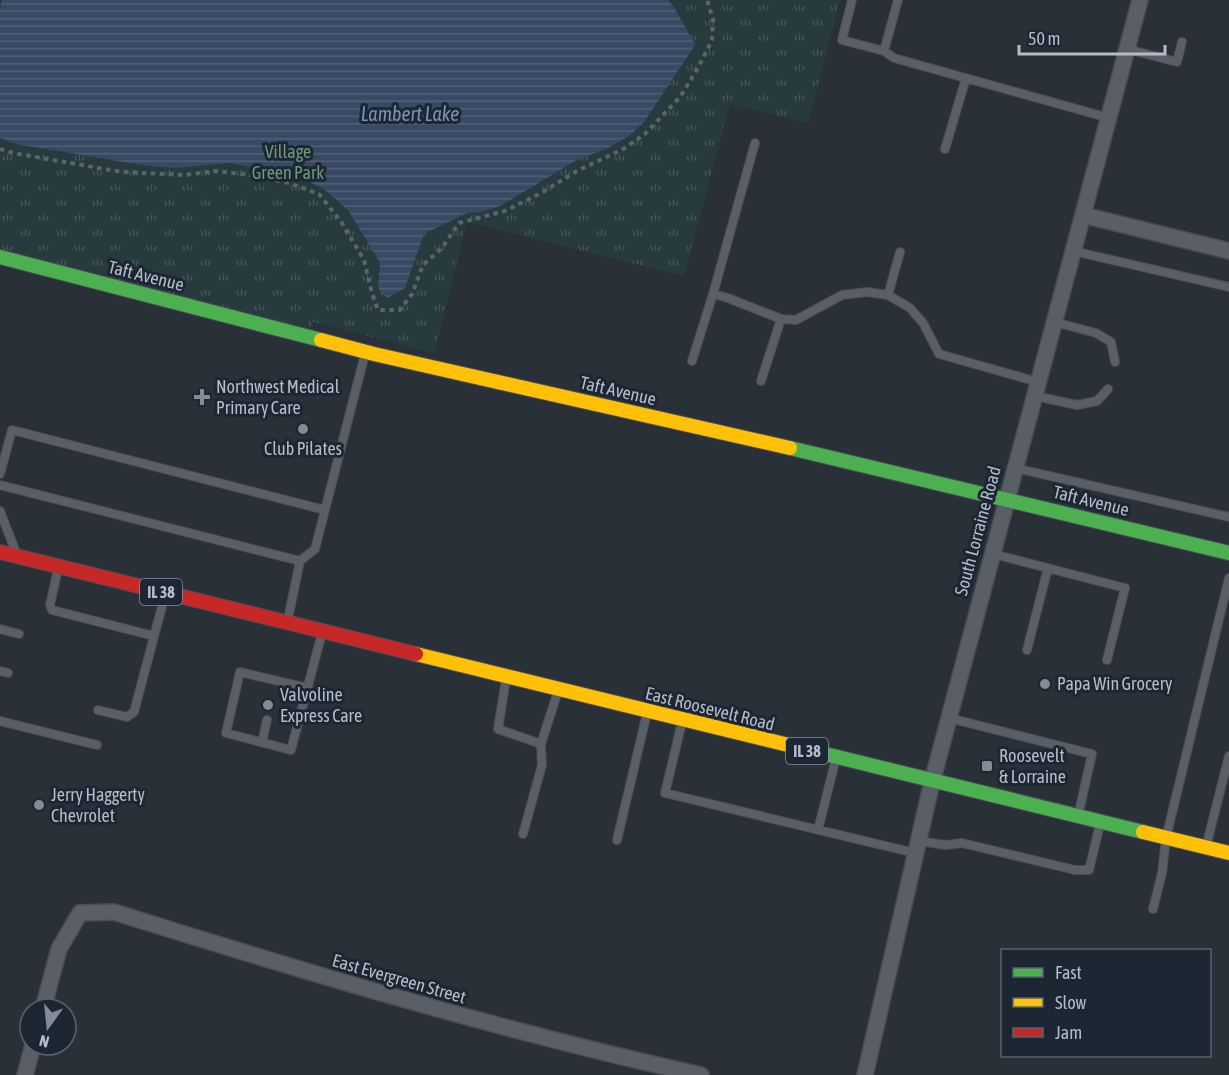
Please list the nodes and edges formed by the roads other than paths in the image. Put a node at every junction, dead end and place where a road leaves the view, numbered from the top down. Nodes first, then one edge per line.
1 (852, 0) edge
2 (898, 0) edge
3 (1140, 0) edge
4 (1182, 42) dead end
5 (1127, 49) junction
6 (884, 51) junction
7 (966, 78) junction
8 (1109, 118) junction
9 (755, 143) dead end
10 (945, 149) dead end
11 (1083, 215) junction
12 (1073, 251) junction
13 (1229, 251) edge
14 (900, 252) dead end
15 (0, 257) edge
16 (1229, 287) edge
17 (713, 294) junction
18 (888, 296) junction
19 (781, 319) junction
20 (1054, 322) junction
21 (366, 352) junction
22 (692, 361) dead end
23 (1115, 362) dead end
24 (761, 381) dead end
25 (1036, 389) junction
26 (1108, 389) dead end
27 (1015, 468) junction
28 (0, 474) edge
29 (0, 485) edge
30 (1006, 500) junction
31 (325, 510) junction
32 (0, 511) edge
33 (1229, 517) edge
34 (0, 552) edge
35 (1229, 553) edge
36 (993, 554) junction
37 (18, 557) junction
38 (300, 561) junction
39 (58, 567) junction
40 (1048, 568) junction
41 (1229, 578) edge
42 (165, 593) junction
43 (287, 623) junction
44 (0, 629) edge
45 (323, 632) junction
46 (19, 634) dead end
47 (154, 636) junction
48 (1027, 650) dead end
49 (1107, 660) dead end
50 (506, 677) junction
51 (277, 681) junction
52 (308, 688) junction
53 (558, 690) junction
54 (274, 691) dead end
55 (98, 710) dead end
56 (647, 712) junction
57 (949, 718) junction
58 (267, 720) dead end
59 (682, 720) junction
60 (0, 721) edge
61 (262, 742) junction
62 (541, 744) junction
63 (97, 745) dead end
64 (1229, 756) edge
65 (836, 758) junction
66 (932, 782) junction
67 (1078, 817) junction
68 (1100, 822) junction
69 (819, 830) junction
70 (523, 834) dead end
71 (1166, 838) junction
72 (617, 840) dead end
73 (916, 847) junction
74 (1206, 848) junction
75 (1229, 853) edge
76 (1153, 909) dead end
77 (45, 997) edge
78 (30, 1057) edge
79 (25, 1075) edge
80 (701, 1075) edge
81 (865, 1075) edge

1 - 6 lane
2 - 6 lane
3 - 5 street, South Lorraine Road
4 - 5 lane
5 - 8 street, South Lorraine Road
6 - 7 lane
7 - 8 lane
7 - 10 lane
8 - 11 street, South Lorraine Road
9 - 17 lane
11 - 12 street, South Lorraine Road
11 - 13 street
12 - 16 lane
12 - 20 street, South Lorraine Road
14 - 18 lane
15 - 21 main road, Taft Avenue
17 - 19 lane
17 - 22 lane
18 - 19 lane
18 - 25 lane
19 - 24 lane
20 - 23 lane
20 - 25 street, South Lorraine Road
21 - 30 main road, Taft Avenue
21 - 31 lane
25 - 26 lane
25 - 27 street, South Lorraine Road
27 - 30 street, South Lorraine Road
27 - 33 lane
28 - 31 lane
29 - 38 lane
30 - 35 main road, Taft Avenue
30 - 36 street, South Lorraine Road
31 - 38 lane
32 - 37 lane
34 - 37 main road, IL 38
36 - 40 lane
36 - 57 street, South Lorraine Road
37 - 39 main road, IL 38
38 - 43 lane
39 - 42 main road, IL 38
39 - 47 lane
40 - 48 lane
40 - 49 lane
41 - 71 lane
42 - 43 main road, IL 38
42 - 47 lane
43 - 45 main road, IL 38
44 - 46 lane
45 - 50 main road, East Roosevelt Road / IL 38
45 - 52 lane
47 - 55 lane
50 - 53 main road, East Roosevelt Road / IL 38
50 - 62 lane
51 - 52 lane
51 - 54 lane
51 - 61 lane
52 - 61 lane
53 - 56 main road, East Roosevelt Road / IL 38
53 - 62 lane
56 - 59 main road, East Roosevelt Road / IL 38
56 - 72 lane
57 - 66 street, South Lorraine Road
57 - 67 lane
58 - 61 lane
59 - 65 main road, East Roosevelt Road / IL 38
59 - 69 lane
60 - 63 lane
62 - 70 lane
64 - 74 lane
65 - 66 main road, East Roosevelt Road / IL 38
65 - 69 lane
66 - 67 main road, East Roosevelt Road / IL 38
66 - 73 street, South Lorraine Road
67 - 68 main road, East Roosevelt Road / IL 38
68 - 71 main road, East Roosevelt Road / IL 38
68 - 73 lane
69 - 73 lane
71 - 74 main road, East Roosevelt Road / IL 38
71 - 76 lane
73 - 81 street, South Lorraine Road
74 - 75 main road, East Roosevelt Road / IL 38
77 - 80 street, East Evergreen Street
78 - 79 street

